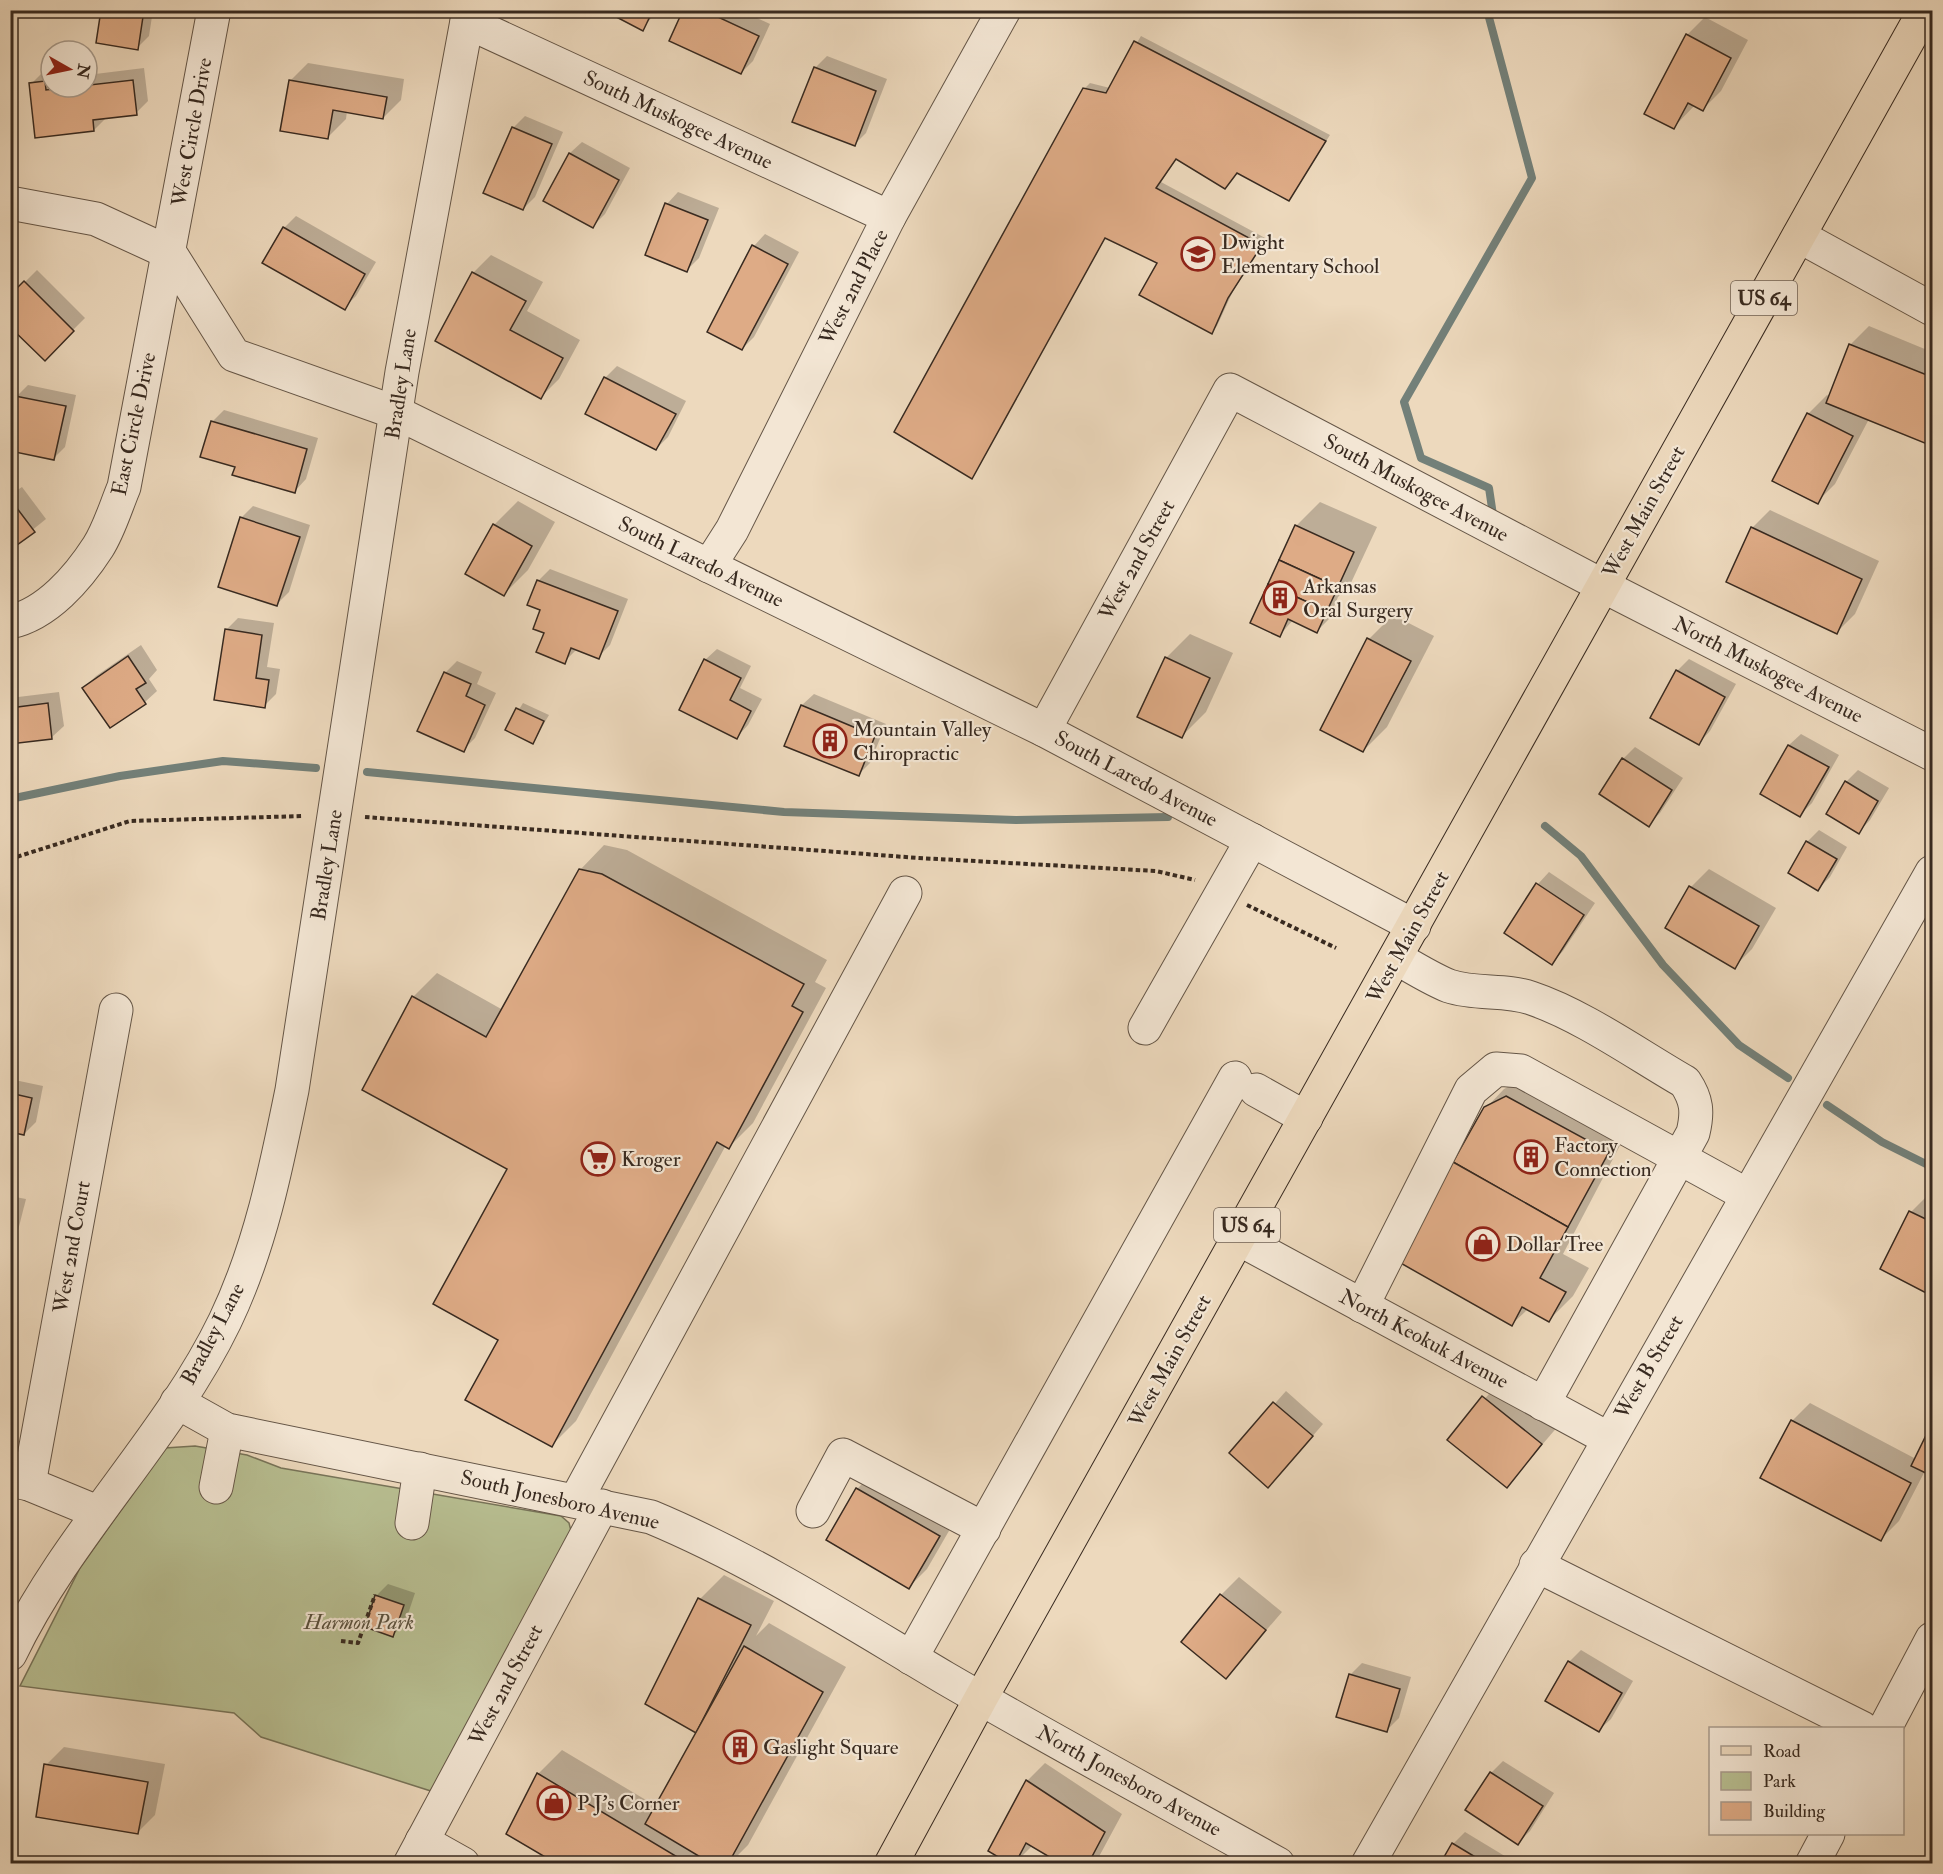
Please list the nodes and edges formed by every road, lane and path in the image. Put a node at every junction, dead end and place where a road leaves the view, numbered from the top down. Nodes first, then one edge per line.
1 (214, 10) edge
2 (1004, 10) edge
3 (1925, 10) edge
4 (468, 16) edge
5 (10, 203) edge
6 (889, 217) junction
7 (1798, 236) junction
8 (170, 253) junction
9 (1932, 309) edge
10 (1230, 390) joint
11 (397, 413) junction
12 (709, 566) junction
13 (1603, 586) junction
14 (10, 622) edge
15 (1044, 730) junction
16 (1932, 754) edge
17 (334, 816) junction
18 (1252, 840) junction
19 (10, 859) edge
20 (1932, 872) edge
21 (904, 893) dead end
22 (1222, 893) junction
23 (1414, 926) junction
24 (1335, 948) dead end
25 (1396, 958) junction
26 (116, 1010) dead end
27 (1145, 1028) dead end
28 (1306, 1118) junction
29 (1680, 1158) junction
30 (1748, 1195) junction
31 (1239, 1239) junction
32 (1362, 1306) junction
33 (177, 1402) junction
34 (1543, 1404) junction
35 (227, 1430) junction
36 (1608, 1439) junction
37 (420, 1469) junction
38 (20, 1482) edge
39 (216, 1487) dead end
40 (589, 1503) junction
41 (813, 1511) dead end
42 (97, 1512) junction
43 (412, 1523) dead end
44 (984, 1529) junction
45 (1536, 1565) junction
46 (375, 1595) dead end
47 (1932, 1639) edge
48 (341, 1641) dead end
49 (10, 1654) edge
50 (912, 1658) junction
51 (981, 1698) junction
52 (1860, 1727) edge
53 (1886, 1727) edge
54 (1827, 1835) edge
55 (416, 1852) edge
56 (464, 1863) edge
57 (891, 1863) edge
58 (1278, 1863) edge
59 (1368, 1863) edge
60 (1812, 1863) edge

1 - 8 street, West Circle Drive
2 - 6 street, West 2nd Place
3 - 7 main road, West Main Street / US 64
4 - 6 street, South Muskogee Avenue
4 - 11 street, Bradley Lane
5 - 8 street
6 - 12 street, West 2nd Place
7 - 9 street
7 - 13 main road, West Main Street / US 64
8 - 11 street, South Laredo Avenue
8 - 14 street, East Circle Drive
10 - 13 street, South Muskogee Avenue
10 - 15 street, West 2nd Street
11 - 12 street, South Laredo Avenue
11 - 17 street, Bradley Lane
12 - 15 street, South Laredo Avenue
13 - 16 street, North Muskogee Avenue
13 - 23 main road, West Main Street / US 64
15 - 18 street, South Laredo Avenue
17 - 19 path
17 - 22 path
17 - 33 street, Bradley Lane
18 - 22 street
18 - 23 street, South Laredo Avenue
20 - 30 street, West B Street
21 - 40 street, West 2nd Street
22 - 24 path
22 - 27 street
23 - 25 main road, West Main Street / US 64
25 - 28 main road, West Main Street / US 64
25 - 29 street
26 - 38 street, West 2nd Court
28 - 31 main road, West Main Street / US 64
28 - 44 street
29 - 30 street
29 - 32 street
29 - 34 street
30 - 36 street, West B Street
31 - 32 street, North Keokuk Avenue
31 - 51 main road, West Main Street / US 64
32 - 34 street, North Keokuk Avenue
33 - 35 street, South Jonesboro Avenue
33 - 42 street, Bradley Lane
34 - 36 street, North Keokuk Avenue
35 - 37 street, South Jonesboro Avenue
35 - 39 street
36 - 45 street, West B Street
37 - 40 street, South Jonesboro Avenue
37 - 43 street
38 - 42 street
40 - 50 street, South Jonesboro Avenue
40 - 55 street, West 2nd Street
41 - 44 street
42 - 49 street, Bradley Lane
44 - 50 street
45 - 52 street
45 - 59 street, West B Street
46 - 48 path
47 - 53 street
50 - 51 street, South Jonesboro Avenue
51 - 57 main road, West Main Street / US 64
51 - 58 street, North Jonesboro Avenue
54 - 60 street
55 - 56 street

